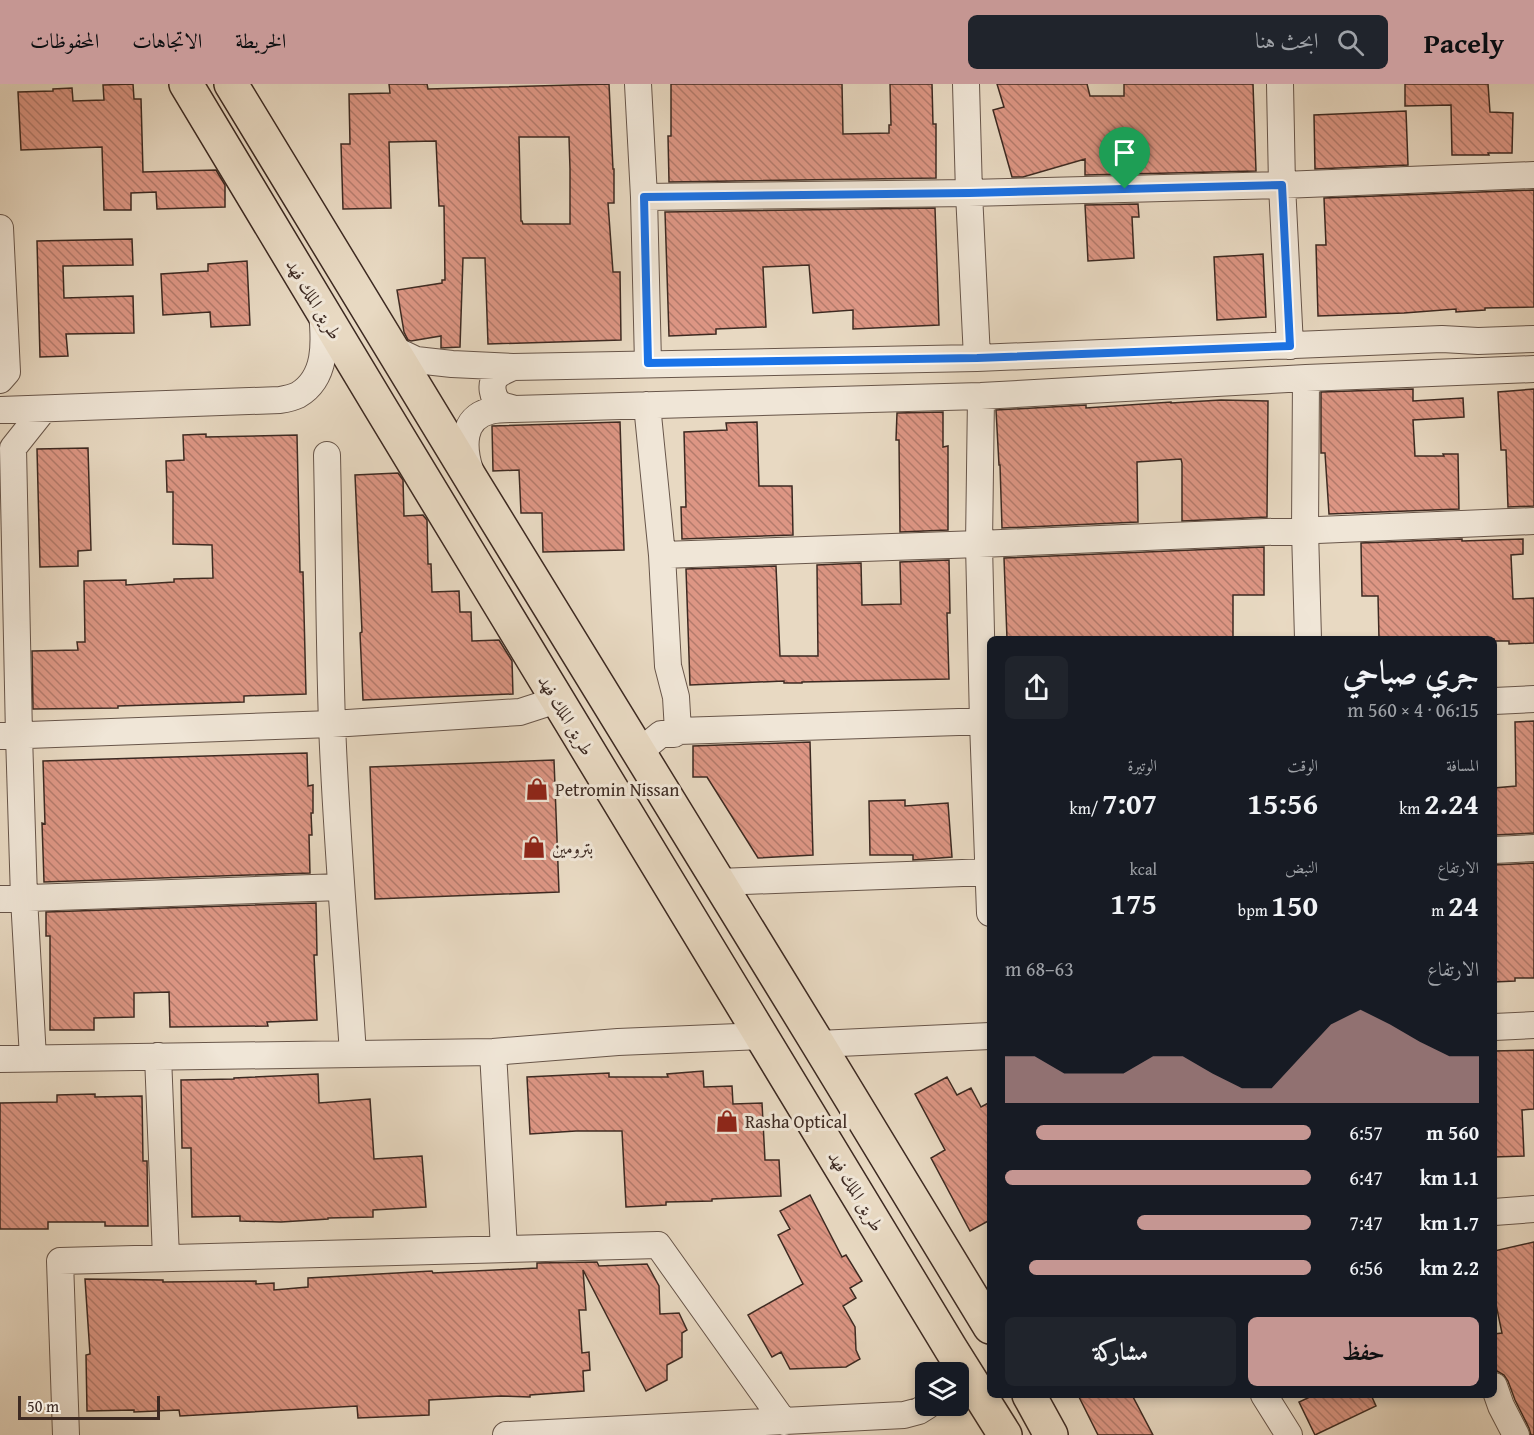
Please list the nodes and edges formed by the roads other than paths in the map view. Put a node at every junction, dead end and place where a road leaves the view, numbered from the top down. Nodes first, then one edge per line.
1 (186, 84) edge
2 (231, 84) edge
3 (638, 84) edge
4 (966, 84) edge
5 (1280, 84) edge
6 (1534, 175) edge
7 (1282, 185) junction
8 (969, 193) junction
9 (644, 197) junction
10 (0, 228) edge
11 (322, 313) junction
12 (1534, 339) edge
13 (1290, 346) junction
14 (393, 349) junction
15 (977, 358) junction
16 (648, 363) junction
17 (513, 367) junction
18 (1534, 369) edge
19 (1306, 378) junction
20 (0, 380) edge
21 (981, 396) junction
22 (647, 405) junction
23 (44, 409) junction
24 (514, 409) junction
25 (0, 410) edge
26 (327, 455) dead end
27 (473, 482) junction
28 (1534, 521) edge
29 (1305, 530) junction
30 (980, 544) junction
31 (662, 555) junction
32 (8, 576) edge
33 (1308, 636) edge
34 (1534, 699) edge
35 (556, 700) junction
36 (1497, 701) edge
37 (987, 722) edge
38 (332, 724) junction
39 (678, 731) junction
40 (9, 736) edge
41 (639, 752) junction
42 (1534, 848) edge
43 (1497, 850) edge
44 (987, 872) edge
45 (718, 882) junction
46 (340, 887) junction
47 (12, 898) edge
48 (1534, 1025) edge
49 (1497, 1027) edge
50 (762, 1036) junction
51 (987, 1036) edge
52 (818, 1044) junction
53 (493, 1052) junction
54 (353, 1054) junction
55 (158, 1056) junction
56 (33, 1058) junction
57 (0, 1059) edge
58 (1534, 1209) edge
59 (1497, 1212) edge
60 (504, 1249) junction
61 (166, 1258) junction
62 (987, 1322) edge
63 (953, 1361) edge
64 (1497, 1394) edge
65 (1031, 1398) edge
66 (1266, 1398) edge
67 (915, 1412) edge
68 (784, 1422) junction
69 (66, 1435) edge
70 (506, 1435) edge
71 (1005, 1435) edge
72 (1050, 1435) edge
73 (1289, 1435) edge
74 (1516, 1435) edge

1 - 11 highway, طريق الملك فهد
2 - 14 highway
3 - 9 street
4 - 8 street
5 - 7 street
6 - 7 street
7 - 8 street
7 - 13 street
8 - 9 street
8 - 15 street
9 - 16 street
10 - 20 street
11 - 23 street
11 - 35 highway, طريق الملك فهد
12 - 13 street
13 - 15 street
14 - 17 street
14 - 27 highway
15 - 16 street
16 - 17 street
17 - 24 street
18 - 19 street
19 - 21 street
19 - 29 street
21 - 22 street
21 - 30 street
22 - 24 street
22 - 31 street
23 - 25 street
23 - 32 street
24 - 27 street
26 - 38 street
27 - 41 highway
28 - 29 street
29 - 30 street
29 - 33 street
30 - 31 street
30 - 37 street
31 - 39 street
32 - 40 street
34 - 36 street
35 - 38 street
35 - 50 highway, طريق الملك فهد
37 - 39 street
38 - 40 street
38 - 46 street
39 - 41 street
40 - 47 street
41 - 45 highway
42 - 43 street
44 - 45 street
45 - 52 highway
46 - 47 street
46 - 54 street
47 - 56 street
48 - 49 street
50 - 53 street
50 - 63 highway, طريق الملك فهد
51 - 52 street
52 - 62 highway
53 - 54 street
53 - 60 street
54 - 55 street
55 - 56 street
55 - 61 street
56 - 57 street
58 - 59 street
60 - 61 street
60 - 68 street
61 - 69 street
63 - 71 highway, طريق الملك فهد
64 - 74 street
65 - 72 highway
66 - 73 street
67 - 68 street
68 - 70 street

